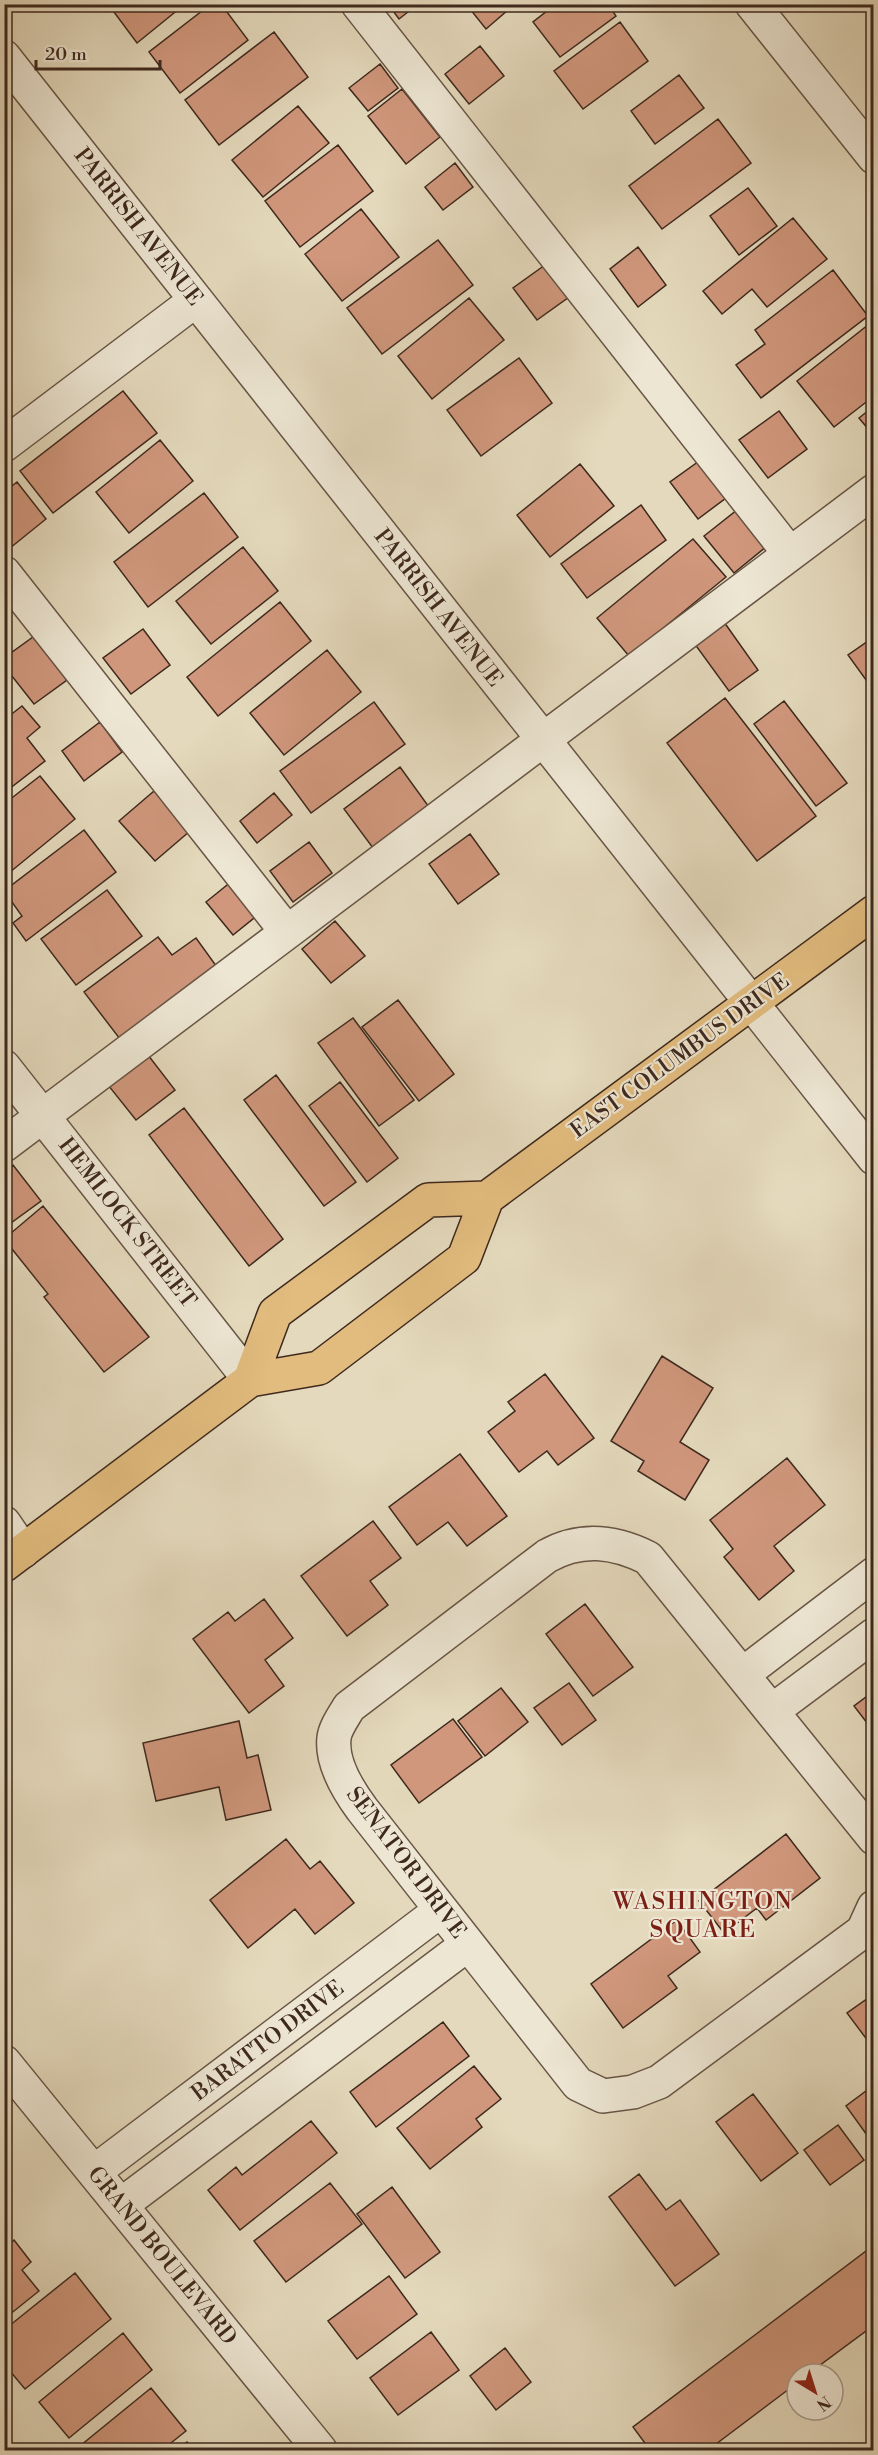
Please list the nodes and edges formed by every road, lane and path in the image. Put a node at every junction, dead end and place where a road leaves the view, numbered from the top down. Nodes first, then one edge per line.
1 (358, 4) edge
2 (752, 4) edge
3 (4, 57) edge
4 (873, 157) edge
5 (196, 300) junction
6 (4, 444) edge
7 (873, 491) edge
8 (790, 554) junction
9 (4, 573) edge
10 (542, 740) junction
11 (873, 912) edge
12 (287, 932) junction
13 (750, 1005) junction
14 (4, 1066) edge
15 (43, 1115) junction
16 (4, 1145) edge
17 (873, 1158) edge
18 (487, 1198) junction
19 (250, 1380) junction
20 (4, 1523) edge
21 (14, 1558) edge
22 (873, 1574) edge
23 (873, 1635) edge
24 (742, 1674) junction
25 (772, 1711) junction
26 (873, 1838) edge
27 (873, 1907) edge
28 (441, 1910) junction
29 (468, 1944) junction
30 (4, 2062) edge
31 (94, 2172) junction
32 (121, 2205) junction
33 (320, 2451) edge

1 - 8 street
2 - 4 street
3 - 5 street, PARRISH AVENUE
5 - 6 street
5 - 10 street, PARRISH AVENUE
7 - 8 street
8 - 10 street
9 - 12 street
10 - 12 street
10 - 13 street, PARRISH AVENUE
11 - 13 main road, EAST COLUMBUS DRIVE
12 - 15 street
13 - 17 street, PARRISH AVENUE
13 - 18 main road, EAST COLUMBUS DRIVE
14 - 15 street, HEMLOCK STREET
15 - 16 street
15 - 19 street, HEMLOCK STREET
18 - 19 main road
18 - 19 main road
19 - 21 main road
20 - 21 street
22 - 24 street
23 - 25 street
24 - 25 street, SENATOR DRIVE
24 - 28 street, SENATOR DRIVE
25 - 26 street, SENATOR DRIVE
27 - 29 street, SENATOR DRIVE
28 - 29 street, SENATOR DRIVE
28 - 31 street, BARATTO DRIVE
29 - 32 street, BARATTO DRIVE
30 - 31 street, GRAND BOULEVARD
31 - 32 street, GRAND BOULEVARD
32 - 33 street, GRAND BOULEVARD

